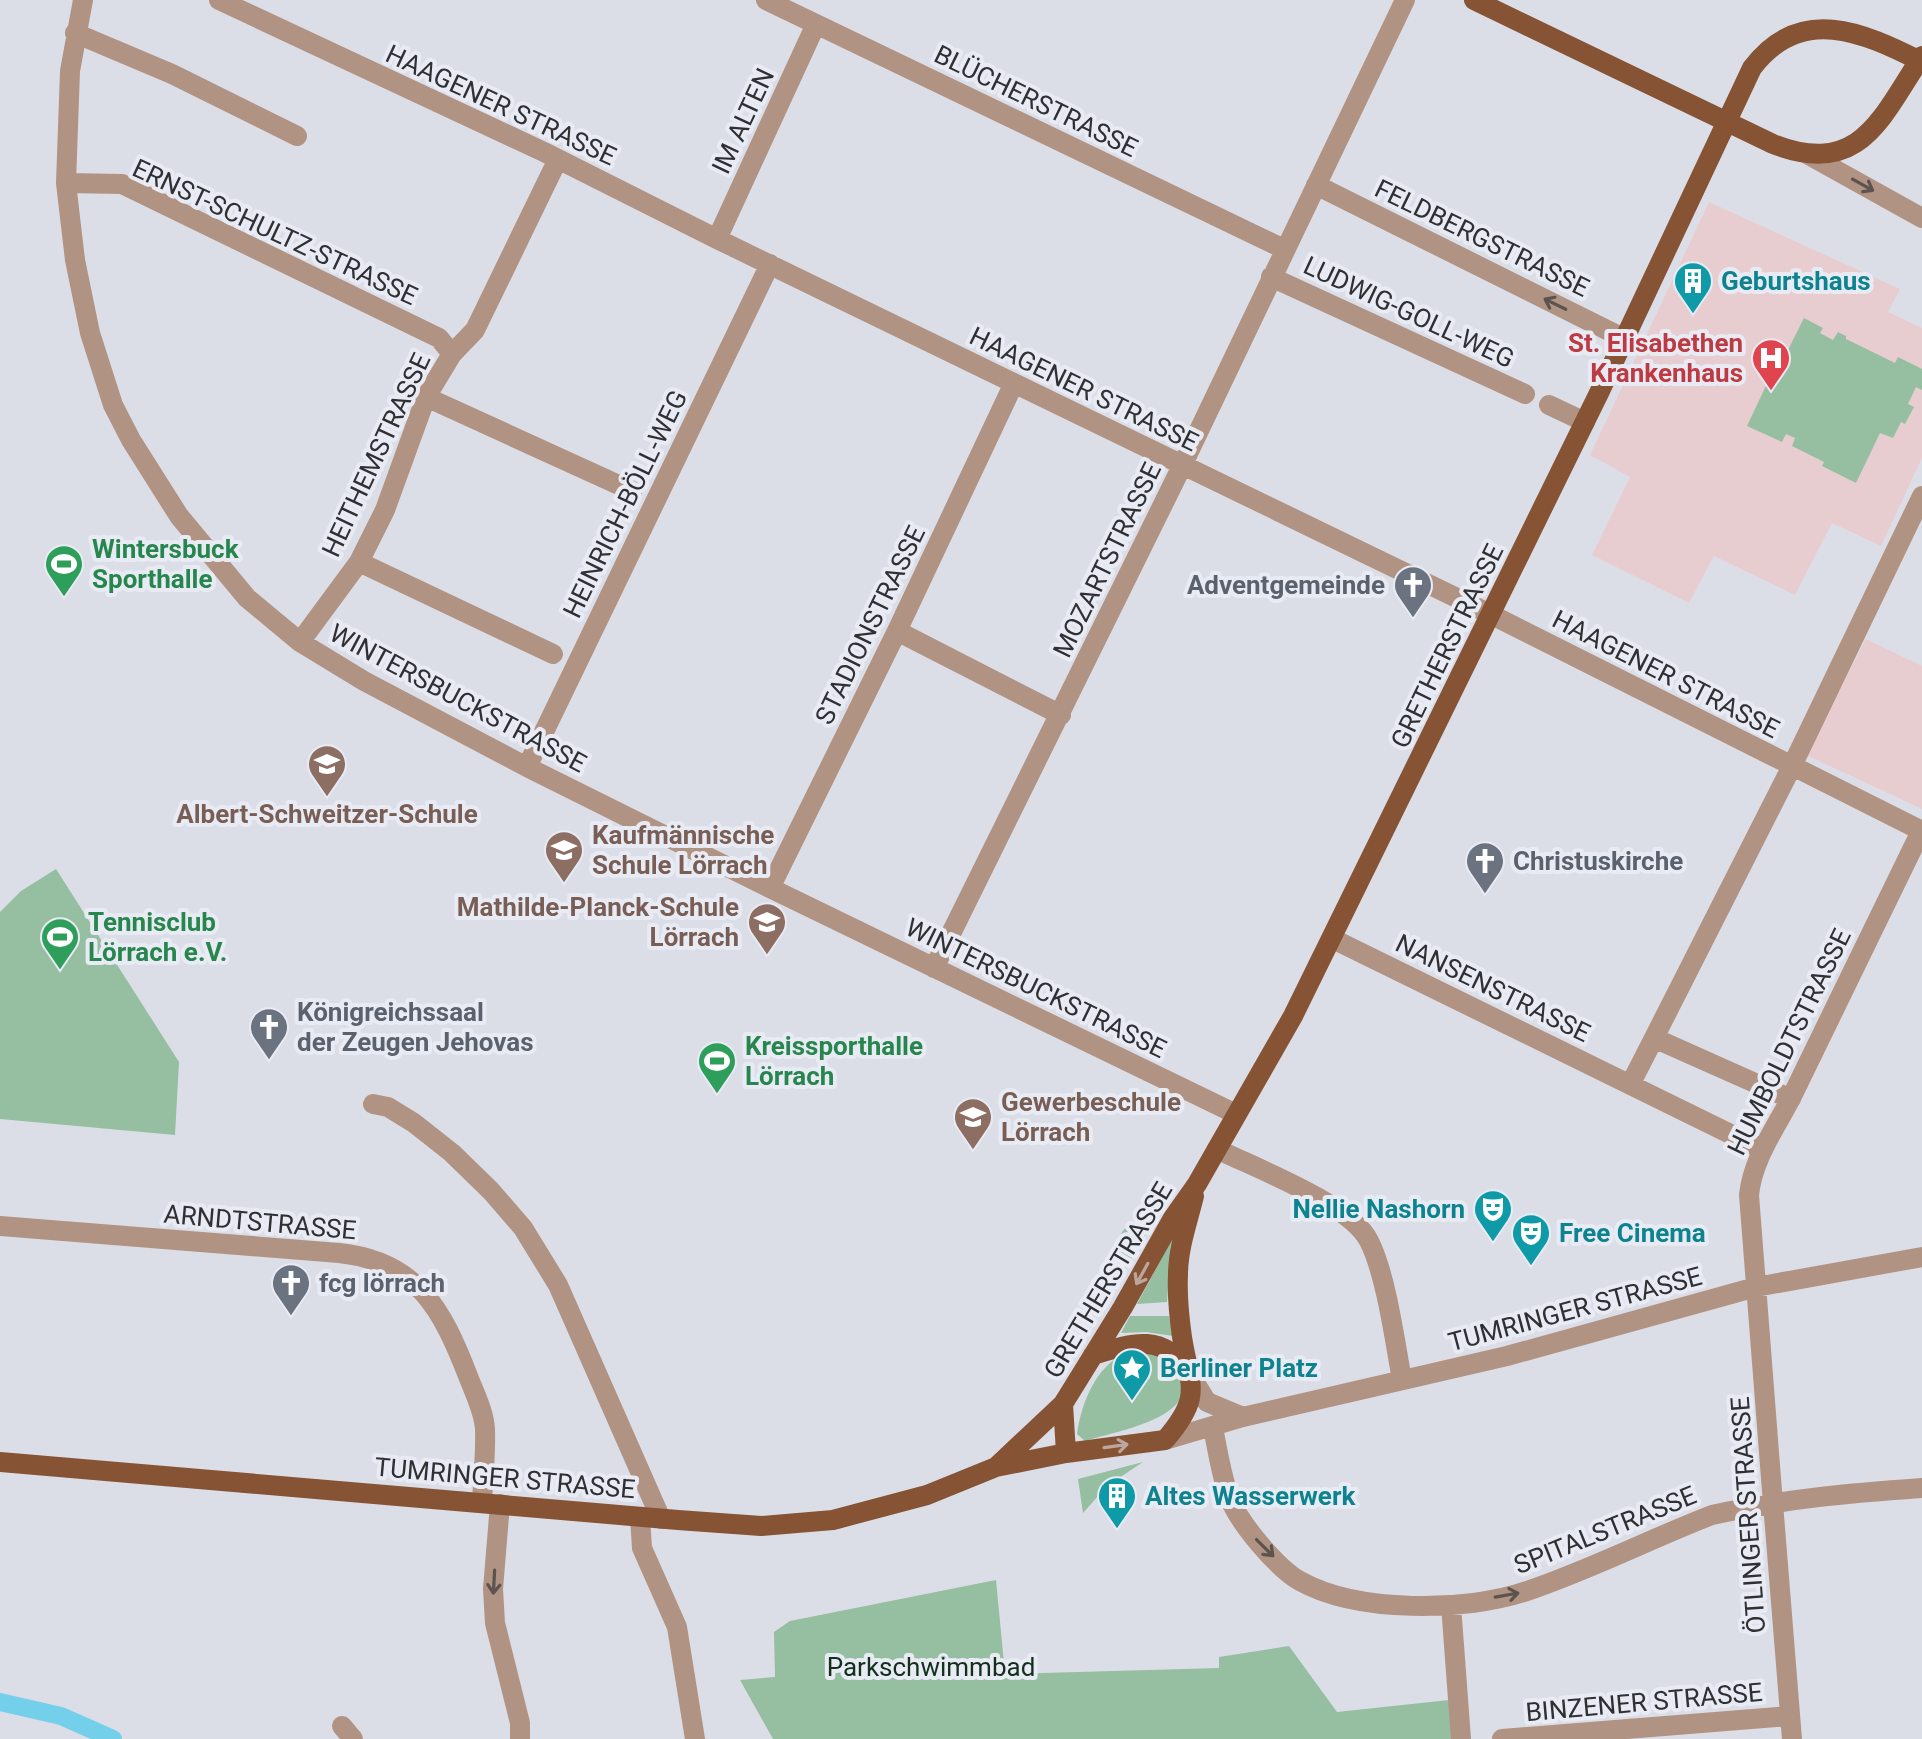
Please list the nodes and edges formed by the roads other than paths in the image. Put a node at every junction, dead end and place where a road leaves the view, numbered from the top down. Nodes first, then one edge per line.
1 (83, 0) edge
2 (219, 0) edge
3 (766, 0) edge
4 (1405, 0) edge
5 (1474, 0) edge
6 (248, 6) edge
7 (793, 6) edge
8 (816, 24) junction
9 (75, 33) junction
10 (1922, 59) edge
11 (1727, 122) junction
12 (297, 136) dead end
13 (1807, 154) junction
14 (558, 159) junction
15 (66, 183) junction
16 (1316, 185) junction
17 (1920, 217) edge
18 (717, 239) junction
19 (1284, 249) junction
20 (770, 264) junction
21 (1271, 277) junction
22 (1625, 339) junction
23 (452, 354) junction
24 (1014, 383) junction
25 (1525, 394) dead end
26 (426, 397) junction
27 (1549, 405) dead end
28 (1585, 422) junction
29 (1182, 466) junction
30 (632, 491) dead end
31 (1922, 496) edge
32 (359, 562) junction
33 (1490, 614) junction
34 (897, 631) junction
35 (300, 642) junction
36 (553, 654) dead end
37 (1061, 715) junction
38 (1792, 766) junction
39 (527, 767) junction
40 (1922, 831) edge
41 (770, 888) junction
42 (1333, 939) junction
43 (934, 968) junction
44 (1654, 1038) junction
45 (1631, 1083) junction
46 (1791, 1099) junction
47 (373, 1104) dead end
48 (1236, 1114) junction
49 (1217, 1149) junction
50 (1763, 1150) junction
51 (1197, 1184) junction
52 (0, 1226) edge
53 (1922, 1257) edge
54 (1756, 1287) junction
55 (1093, 1355) junction
56 (1192, 1378) junction
57 (1402, 1380) junction
58 (1063, 1404) junction
59 (1243, 1417) junction
60 (1213, 1428) junction
61 (1165, 1440) junction
62 (1066, 1453) junction
63 (0, 1462) edge
64 (996, 1467) junction
65 (1922, 1488) edge
66 (1771, 1502) junction
67 (491, 1504) junction
68 (640, 1517) junction
69 (661, 1519) junction
70 (1451, 1605) junction
71 (1790, 1716) junction
72 (520, 1739) edge
73 (695, 1739) edge
74 (1461, 1739) edge
75 (1502, 1739) edge
76 (1792, 1739) edge

1 - 9 street, WINTERSBUCKSTRASSE
2 - 6 street, HAAGENER STRASSE
3 - 7 street, BLÜCHERSTRASSE
4 - 16 street, MOZARTSTRASSE
5 - 11 main road
6 - 14 street, HAAGENER STRASSE
7 - 8 street, BLÜCHERSTRASSE
8 - 18 street, IM ALTEN
8 - 19 street, BLÜCHERSTRASSE
9 - 12 street
9 - 15 street, WINTERSBUCKSTRASSE
10 - 11 main road, GRETHERSTRASSE
10 - 13 main road
11 - 13 main road
11 - 22 main road, GRETHERSTRASSE
13 -> 17 street
14 - 18 street, HAAGENER STRASSE
14 - 23 street, HEITHEMSTRASSE
15 - 23 street, ERNST-SCHULTZ-STRASSE
15 - 35 street, WINTERSBUCKSTRASSE
16 - 19 street, MOZARTSTRASSE
22 -> 16 street, FELDBERGSTRASSE
18 - 20 street, HAAGENER STRASSE
19 - 21 street, MOZARTSTRASSE
20 - 24 street, HAAGENER STRASSE
20 - 39 street, HEINRICH-BÖLL-WEG
21 - 25 street, LUDWIG-GOLL-WEG
21 - 29 street, MOZARTSTRASSE
22 - 28 main road, GRETHERSTRASSE
23 - 26 street, HEITHEMSTRASSE
24 - 29 street, HAAGENER STRASSE
24 - 34 street, STADIONSTRASSE
26 - 30 street
26 - 32 street, HEITHEMSTRASSE
27 - 28 street
28 - 33 main road, GRETHERSTRASSE
29 - 33 street, HAAGENER STRASSE
29 - 37 street, MOZARTSTRASSE
31 - 38 street
32 - 35 street, HEITHEMSTRASSE
32 - 36 street
33 - 38 street, HAAGENER STRASSE
33 - 42 main road, GRETHERSTRASSE
34 - 37 street
34 - 41 street, STADIONSTRASSE
35 - 39 street, WINTERSBUCKSTRASSE
37 - 43 street, MOZARTSTRASSE
38 - 40 street, HAAGENER STRASSE
38 - 44 street
39 - 41 street, WINTERSBUCKSTRASSE
40 - 46 street, HUMBOLDTSTRASSE
41 - 43 street, WINTERSBUCKSTRASSE
42 - 45 street, NANSENSTRASSE
42 - 48 main road, GRETHERSTRASSE
43 - 48 street, WINTERSBUCKSTRASSE
44 - 45 street
44 - 46 street
45 - 50 street, NANSENSTRASSE
46 - 50 street, HUMBOLDTSTRASSE
47 - 69 street
48 - 49 main road, GRETHERSTRASSE
49 - 51 main road, GRETHERSTRASSE
49 - 57 street
50 - 54 street, HUMBOLDTSTRASSE
51 -> 55 main road, GRETHERSTRASSE
51 - 56 main road, GRETHERSTRASSE
52 - 67 street, ARNDTSTRASSE
53 - 54 street, TUMRINGER STRASSE
54 - 57 street, TUMRINGER STRASSE
54 - 66 street, ÖTLINGER STRASSE
55 - 56 main road
55 - 58 main road, GRETHERSTRASSE
56 - 59 street
56 - 61 main road, GRETHERSTRASSE
57 - 59 street, TUMRINGER STRASSE
58 - 62 main road
58 - 64 main road, TUMRINGER STRASSE
59 - 60 street, TUMRINGER STRASSE
60 - 61 street, TUMRINGER STRASSE
60 -> 70 street, SPITALSTRASSE
62 -> 61 main road, TUMRINGER STRASSE
62 - 64 main road, TUMRINGER STRASSE
63 - 67 main road, TUMRINGER STRASSE
64 - 69 main road, TUMRINGER STRASSE
65 - 66 street, SPITALSTRASSE
70 -> 66 street, SPITALSTRASSE
66 - 71 street, ÖTLINGER STRASSE
67 - 68 main road, TUMRINGER STRASSE
67 -> 72 street, ARNDTSTRASSE
68 - 69 main road, TUMRINGER STRASSE
68 - 73 street
70 - 74 street
71 - 75 street, BINZENER STRASSE
71 - 76 street, ÖTLINGER STRASSE

